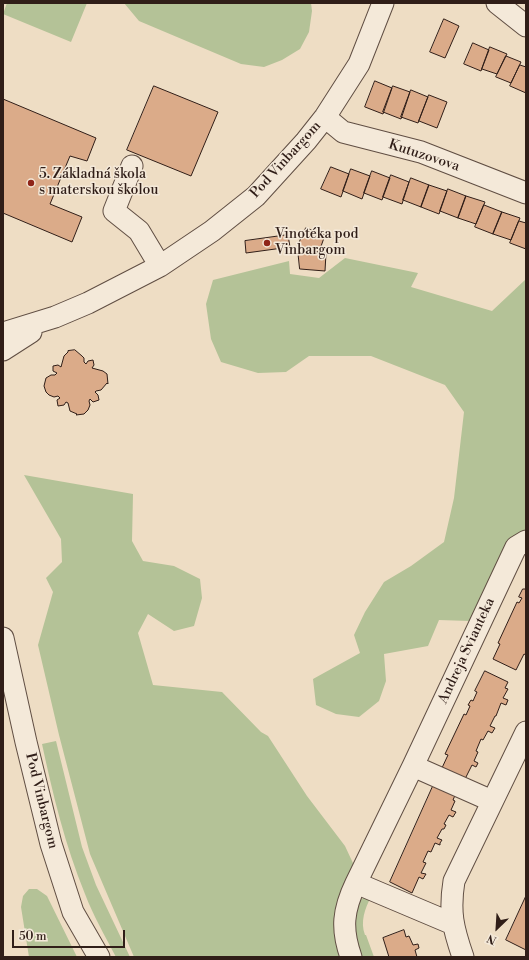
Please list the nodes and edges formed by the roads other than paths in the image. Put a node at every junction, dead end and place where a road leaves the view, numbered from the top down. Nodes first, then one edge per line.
1 (383, 3) edge
2 (497, 3) edge
3 (526, 26) edge
4 (325, 117) junction
5 (132, 166) dead end
6 (526, 193) edge
7 (160, 266) junction
8 (55, 317) junction
9 (3, 333) edge
10 (3, 350) edge
11 (526, 541) edge
12 (3, 638) edge
13 (526, 732) edge
14 (413, 766) junction
15 (492, 801) junction
16 (356, 883) junction
17 (452, 924) junction
18 (99, 957) edge
19 (351, 957) edge
20 (463, 957) edge

1 - 4 street, Pod Vinbargom
2 - 3 street
4 - 6 street, Kutuzovova
4 - 7 street, Pod Vinbargom
5 - 7 street
7 - 8 street, Pod Vinbargom
8 - 9 street, Pod Vinbargom
8 - 10 street, Pod Vinbargom
11 - 14 street, Andreja Svianteka
12 - 18 street, Pod Vinbargom
13 - 15 street
14 - 15 street
14 - 16 street, Andreja Svianteka
15 - 17 street
16 - 17 street
16 - 19 street, Andreja Svianteka
17 - 20 street

